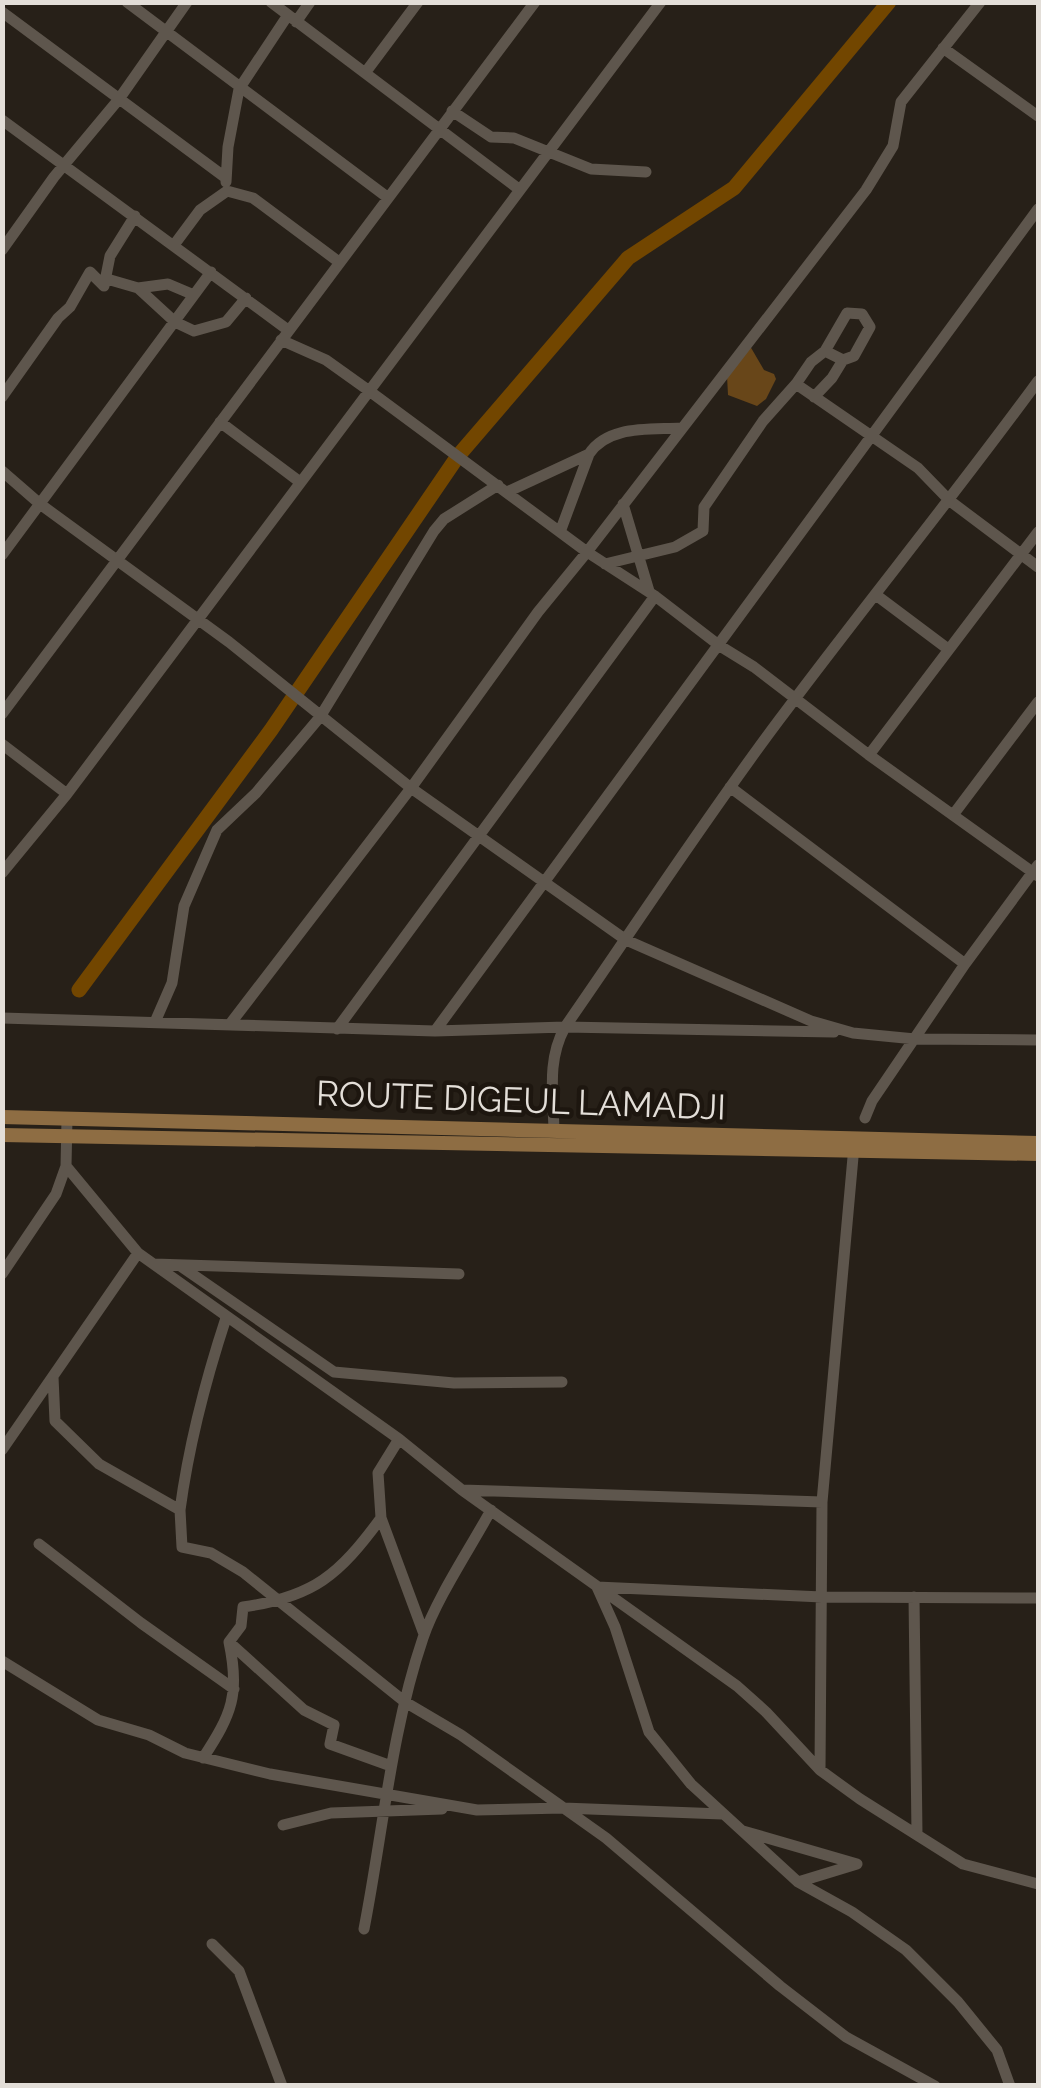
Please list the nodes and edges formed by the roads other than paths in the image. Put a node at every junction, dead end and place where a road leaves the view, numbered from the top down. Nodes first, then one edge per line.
1 (16, 2) edge
2 (128, 2) edge
3 (187, 2) edge
4 (271, 2) edge
5 (310, 2) edge
6 (418, 2) edge
7 (535, 2) edge
8 (661, 2) edge
9 (980, 2) edge
10 (2, 10) edge
11 (292, 18) junction
12 (166, 32) junction
13 (943, 48) junction
14 (365, 73) junction
15 (239, 89) junction
16 (120, 99) junction
17 (452, 111) junction
18 (1038, 116) edge
19 (2, 120) edge
20 (438, 129) junction
21 (548, 152) junction
22 (63, 168) junction
23 (646, 172) dead end
24 (226, 185) junction
25 (520, 190) junction
26 (387, 197) junction
27 (1038, 209) edge
28 (136, 216) junction
29 (174, 245) junction
30 (2, 250) edge
31 (339, 262) junction
32 (211, 272) junction
33 (107, 278) junction
34 (138, 288) junction
35 (194, 295) junction
36 (246, 298) junction
37 (175, 322) junction
38 (285, 335) junction
39 (825, 351) junction
40 (842, 360) junction
41 (1038, 380) edge
42 (796, 384) junction
43 (368, 390) junction
44 (814, 396) junction
45 (2, 397) edge
46 (220, 422) junction
47 (681, 428) junction
48 (874, 438) junction
49 (589, 454) junction
50 (2, 471) edge
51 (300, 482) junction
52 (502, 489) junction
53 (950, 501) junction
54 (40, 504) junction
55 (624, 504) junction
56 (560, 532) junction
57 (1038, 532) edge
58 (588, 552) junction
59 (639, 554) junction
60 (1022, 554) junction
61 (2, 555) edge
62 (117, 561) junction
63 (606, 564) junction
64 (1038, 567) edge
65 (652, 594) junction
66 (876, 595) junction
67 (196, 621) junction
68 (720, 646) junction
69 (948, 650) junction
70 (796, 698) junction
71 (1038, 702) edge
72 (2, 714) edge
73 (320, 717) junction
74 (2, 744) edge
75 (869, 755) junction
76 (411, 788) junction
77 (730, 788) junction
78 (66, 794) junction
79 (953, 815) junction
80 (479, 836) junction
81 (1037, 871) edge
82 (2, 873) edge
83 (544, 885) junction
84 (626, 940) junction
85 (965, 964) junction
86 (2, 1018) edge
87 (155, 1022) junction
88 (230, 1024) junction
89 (565, 1027) junction
90 (337, 1029) junction
91 (435, 1031) junction
92 (853, 1033) junction
93 (914, 1038) junction
94 (1038, 1040) edge
95 (2, 1117) edge
96 (66, 1118) junction
97 (865, 1118) dead end
98 (554, 1130) junction
99 (2, 1135) edge
100 (66, 1136) junction
101 (1038, 1143) edge
102 (854, 1145) junction
103 (1038, 1154) edge
104 (66, 1166) junction
105 (138, 1253) junction
106 (154, 1264) junction
107 (179, 1265) junction
108 (2, 1274) edge
109 (459, 1274) dead end
110 (226, 1318) junction
111 (52, 1377) junction
112 (562, 1382) dead end
113 (399, 1438) junction
114 (2, 1450) edge
115 (462, 1490) junction
116 (822, 1502) junction
117 (180, 1510) junction
118 (491, 1510) junction
119 (381, 1518) junction
120 (39, 1544) dead end
121 (598, 1587) junction
122 (822, 1597) junction
123 (914, 1597) junction
124 (1038, 1598) edge
125 (279, 1602) junction
126 (424, 1634) junction
127 (229, 1642) junction
128 (2, 1661) edge
129 (234, 1689) junction
130 (405, 1702) junction
131 (203, 1758) junction
132 (391, 1766) junction
133 (820, 1770) junction
134 (385, 1795) junction
135 (461, 1808) junction
136 (563, 1808) junction
137 (383, 1813) junction
138 (722, 1814) junction
139 (282, 1825) dead end
140 (738, 1830) junction
141 (918, 1834) junction
142 (798, 1882) junction
143 (1038, 1884) edge
144 (364, 1929) dead end
145 (212, 1944) dead end
146 (282, 2086) edge
147 (935, 2086) edge
148 (1010, 2086) edge

1 - 10 street
2 - 12 street
3 - 12 street
4 - 11 street
5 - 11 street
6 - 14 street
7 - 17 street
8 - 21 street
9 - 13 street
10 - 16 street
11 - 14 street
11 - 15 street
12 - 15 street
12 - 16 street
13 - 18 street
13 - 47 street
14 - 20 street
15 - 24 street
15 - 26 street
16 - 22 street
16 - 24 street
17 - 20 street
17 - 21 street
19 - 22 street
20 - 25 street
20 - 26 street
21 - 23 street
21 - 25 street
22 - 28 street
22 - 30 street
24 - 29 street
24 - 31 street
25 - 43 street
26 - 31 street
27 - 48 street
28 - 29 street
28 - 33 street
29 - 32 street
31 - 38 street
32 - 35 street
32 - 36 street
33 - 34 street
33 - 45 street
34 - 35 street
34 - 37 street
35 - 37 street
36 - 37 street
36 - 38 street
37 - 54 street
38 - 43 street
38 - 46 street
39 - 40 street
39 - 40 street
39 - 42 street
40 - 44 street
41 - 53 street
42 - 44 street
42 - 59 street
43 - 51 street
43 - 52 street
44 - 48 street
46 - 51 street
46 - 62 street
47 - 49 street
47 - 55 street
48 - 53 street
48 - 68 street
49 - 52 street
49 - 56 street
50 - 54 street
51 - 67 street
52 - 56 street
52 - 73 street
53 - 60 street
53 - 66 street
54 - 61 street
54 - 62 street
55 - 58 street
55 - 59 street
56 - 58 street
57 - 60 street
58 - 63 street
58 - 76 street
59 - 63 street
59 - 65 street
60 - 64 street
60 - 69 street
62 - 67 street
62 - 72 street
63 - 65 street
65 - 68 street
65 - 80 street
66 - 69 street
66 - 70 street
67 - 73 street
67 - 78 street
68 - 70 street
68 - 83 street
69 - 75 street
70 - 75 street
70 - 77 street
71 - 79 street
73 - 76 street
73 - 87 street
74 - 78 street
75 - 79 street
76 - 80 street
76 - 88 street
77 - 84 street
77 - 85 street
78 - 82 street
79 - 81 street
80 - 83 street
80 - 90 street
81 - 85 street
83 - 84 street
83 - 91 street
84 - 89 street
84 - 92 street
85 - 93 street
86 - 87 street
87 - 88 street
88 - 90 street
89 - 91 street
89 - 92 street
89 - 98 street
90 - 91 street
92 - 93 street
93 - 94 street
93 - 97 street
95 - 96 main road, ROUTE DIGEUL LAMADJI
96 - 98 main road, ROUTE DIGEUL LAMADJI
96 - 100 street
98 - 102 main road, ROUTE DIGEUL LAMADJI
99 - 100 main road, ROUTE DIGEUL LAMADJI
100 - 102 main road, ROUTE DIGEUL LAMADJI
100 - 104 street
101 - 102 main road, ROUTE DIGEUL LAMADJI
102 - 103 main road, ROUTE DIGEUL LAMADJI
102 - 116 street
104 - 105 street
104 - 108 street
105 - 106 street
105 - 111 street
106 - 107 street
106 - 110 street
107 - 109 street
107 - 112 street
110 - 113 street
110 - 117 street
111 - 114 street
111 - 117 street
113 - 115 street
113 - 119 street
115 - 116 street
115 - 118 street
116 - 122 street
117 - 125 street
118 - 121 street
118 - 126 street
119 - 125 street
119 - 126 street
120 - 129 street
121 - 122 street
121 - 133 street
121 - 138 street
122 - 123 street
122 - 133 street
123 - 124 street
123 - 141 street
125 - 127 street
125 - 130 street
126 - 130 street
127 - 129 street
127 - 132 street
128 - 131 street
129 - 131 street
130 - 132 street
130 - 136 street
131 - 134 street
132 - 134 street
133 - 141 street
134 - 135 street
134 - 137 street
135 - 136 street
135 - 137 street
136 - 138 street
136 - 147 street
137 - 139 street
137 - 144 street
138 - 140 street
140 - 142 street
140 - 142 street
141 - 143 street
142 - 148 street
145 - 146 street

